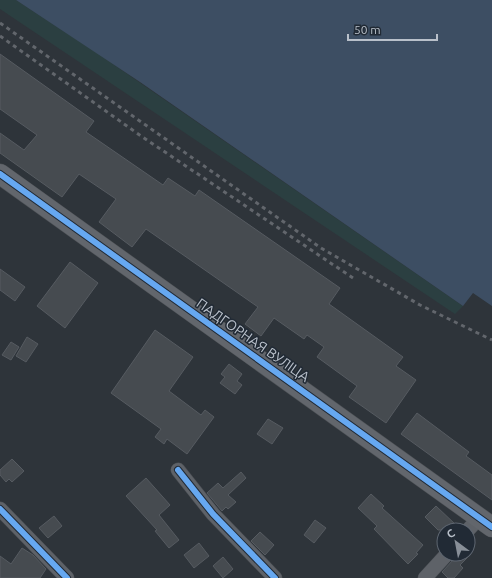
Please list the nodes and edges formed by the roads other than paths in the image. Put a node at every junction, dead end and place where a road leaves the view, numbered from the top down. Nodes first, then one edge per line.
1 (0, 174) edge
2 (178, 470) dead end
3 (0, 509) edge
4 (480, 525) edge
5 (440, 562) edge
6 (66, 578) edge
7 (275, 578) edge
8 (425, 578) edge

1 - 4 street, ПАДГОРНАЯ ВУЛІЦА
2 - 7 street
3 - 6 street
5 - 8 street

